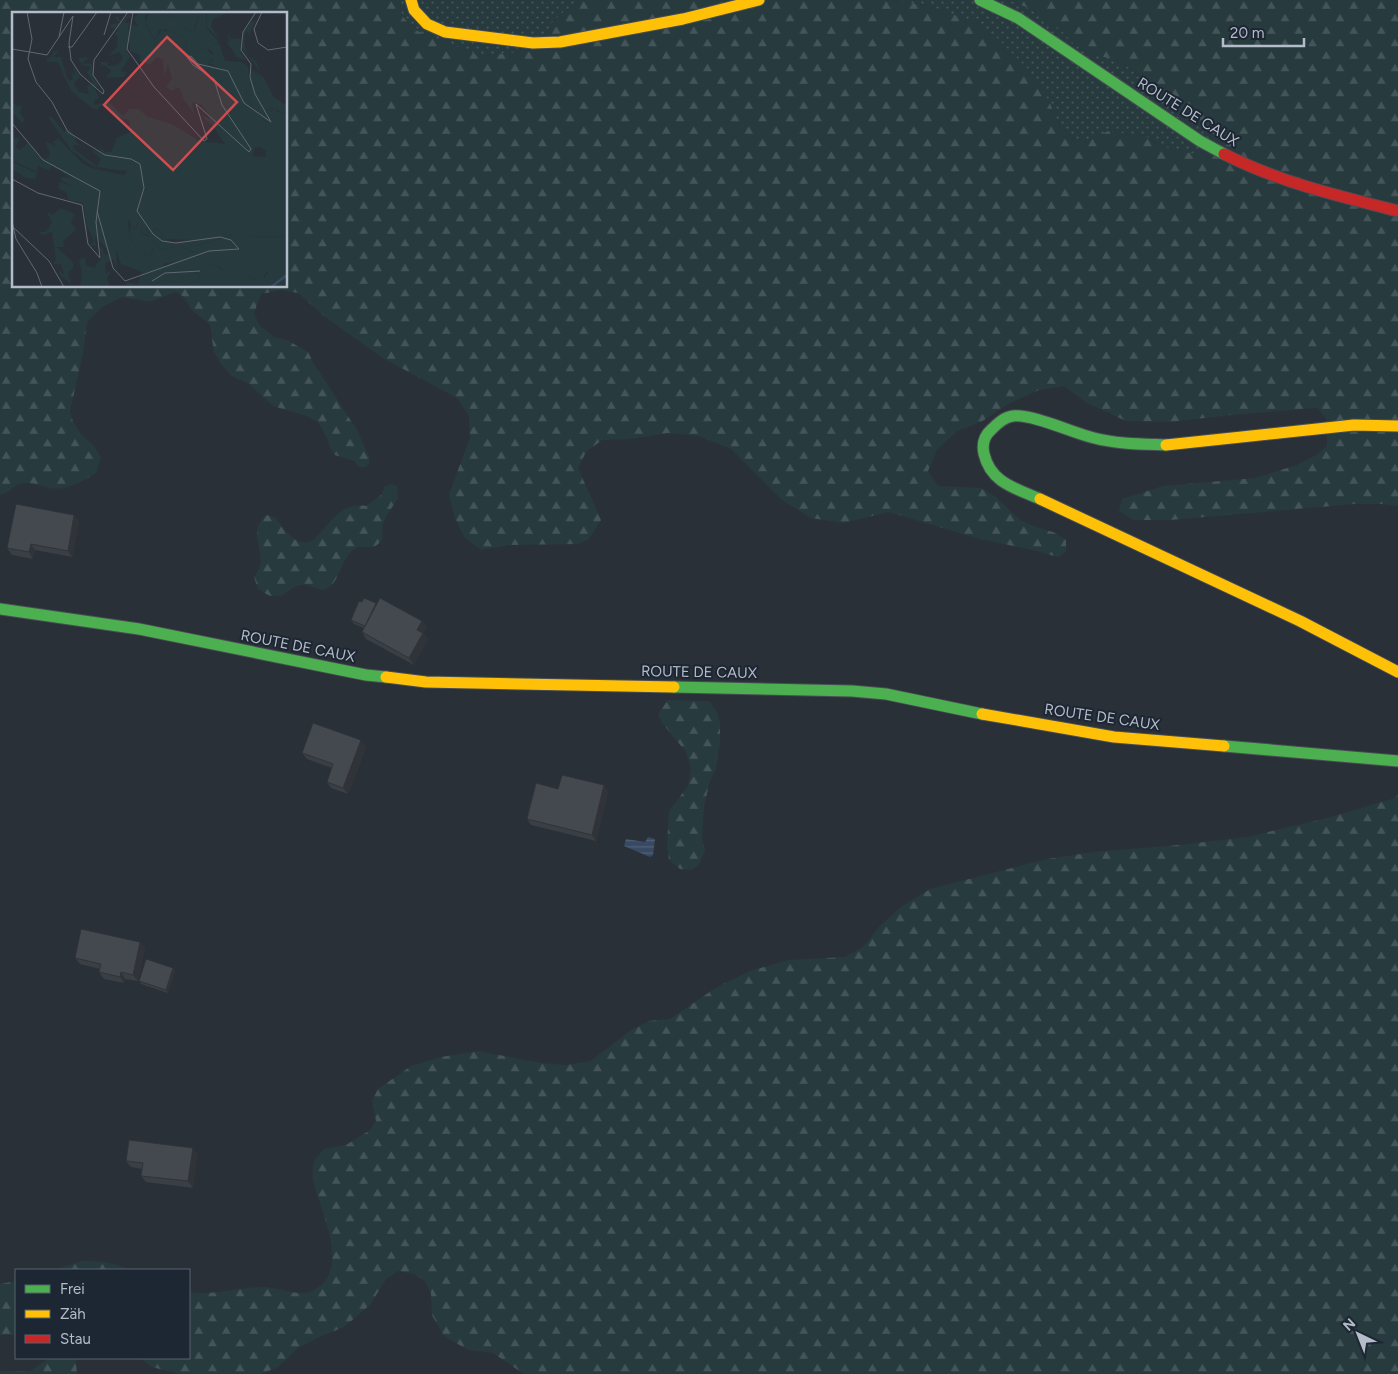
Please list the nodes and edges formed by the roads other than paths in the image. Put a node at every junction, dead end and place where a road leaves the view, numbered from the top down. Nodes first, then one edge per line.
1 (411, 0) edge
2 (759, 0) edge
3 (980, 0) edge
4 (1398, 211) edge
5 (1398, 426) edge
6 (0, 609) edge
7 (1398, 672) edge
8 (1398, 761) edge

1 - 2 street
3 - 4 street, ROUTE DE CAUX
5 - 7 street
6 - 8 street, ROUTE DE CAUX

